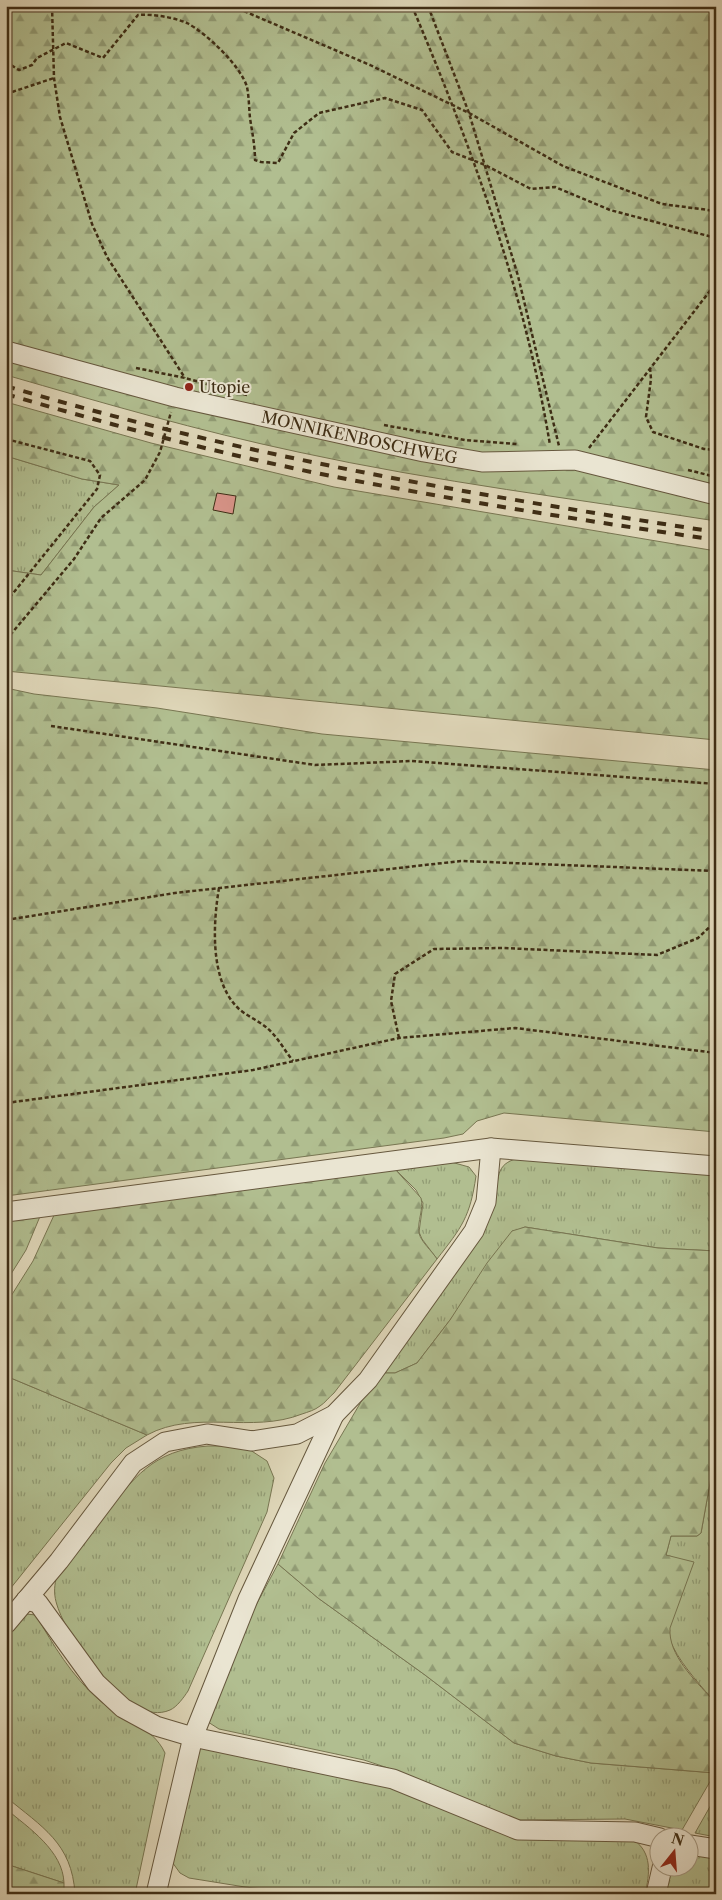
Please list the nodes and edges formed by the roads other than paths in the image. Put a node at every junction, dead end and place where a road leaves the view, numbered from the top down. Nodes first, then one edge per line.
1 (6, 351) edge
2 (716, 495) edge
3 (491, 1148) junction
4 (716, 1166) edge
5 (6, 1212) edge
6 (334, 1415) junction
7 (26, 1600) junction
8 (6, 1624) edge
9 (193, 1737) junction
10 (650, 1836) edge
11 (700, 1847) edge
12 (716, 1849) edge
13 (660, 1878) edge
14 (156, 1894) edge
15 (656, 1894) edge

1 - 2 street, MONNIKENBOSCHWEG
3 - 4 street
3 - 5 street
3 - 6 street
6 - 7 street
6 - 9 street
7 - 8 street
7 - 9 street
9 - 10 street
9 - 14 street
11 - 12 street
13 - 15 street

